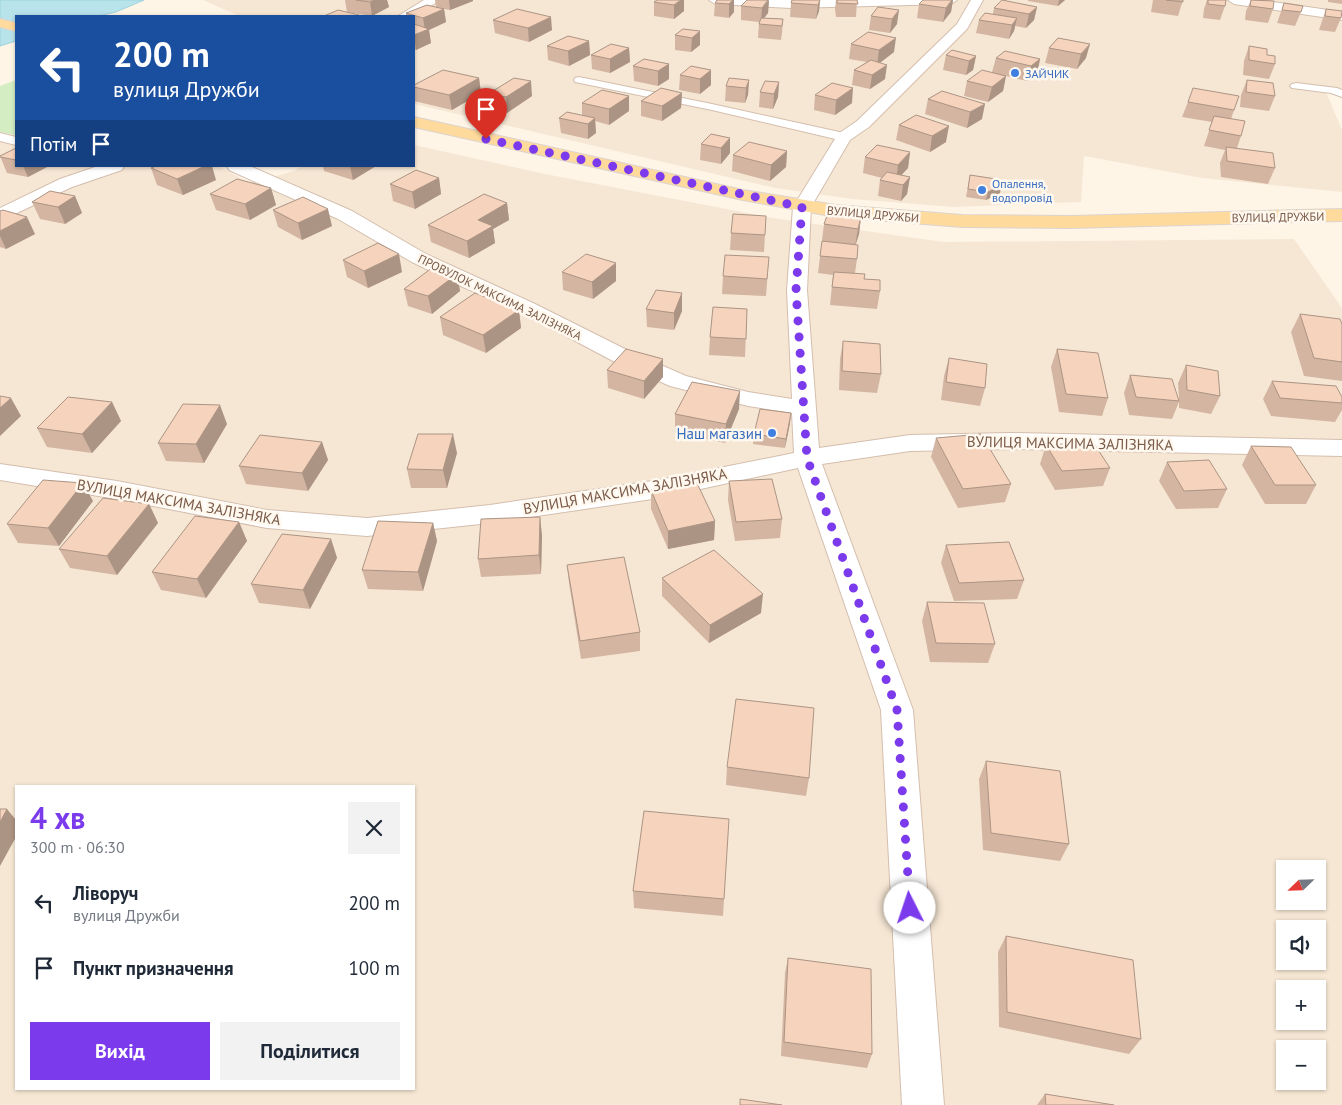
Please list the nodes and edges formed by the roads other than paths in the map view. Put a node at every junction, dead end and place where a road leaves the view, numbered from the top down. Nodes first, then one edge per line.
1 (434, 0) edge
2 (715, 0) edge
3 (951, 0) edge
4 (977, 0) edge
5 (1234, 0) edge
6 (408, 15) edge
7 (1342, 16) edge
8 (0, 23) edge
9 (15, 27) edge
10 (579, 80) dead end
11 (1296, 86) dead end
12 (1342, 94) edge
13 (415, 122) edge
14 (844, 136) junction
15 (0, 137) edge
16 (15, 141) edge
17 (113, 167) edge
18 (237, 167) edge
19 (802, 207) junction
20 (0, 215) edge
21 (1342, 215) edge
22 (805, 408) junction
23 (1342, 448) edge
24 (807, 458) junction
25 (0, 472) edge
26 (923, 1105) edge

1 - 6 street
2 - 3 street
4 - 14 street
5 - 7 street
8 - 9 main road
10 - 14 lane
11 - 12 lane
13 - 19 main road, ВУЛИЦЯ ДРУЖБИ
14 - 19 street
15 - 16 lane
17 - 20 street
18 - 22 street, ПРОВУЛОК МАКСИМА ЗАЛІЗНЯКА
19 - 21 main road, ВУЛИЦЯ ДРУЖБИ
19 - 22 street
22 - 24 street
23 - 24 street, ВУЛИЦЯ МАКСИМА ЗАЛІЗНЯКА
24 - 25 street, ВУЛИЦЯ МАКСИМА ЗАЛІЗНЯКА
24 - 26 street

